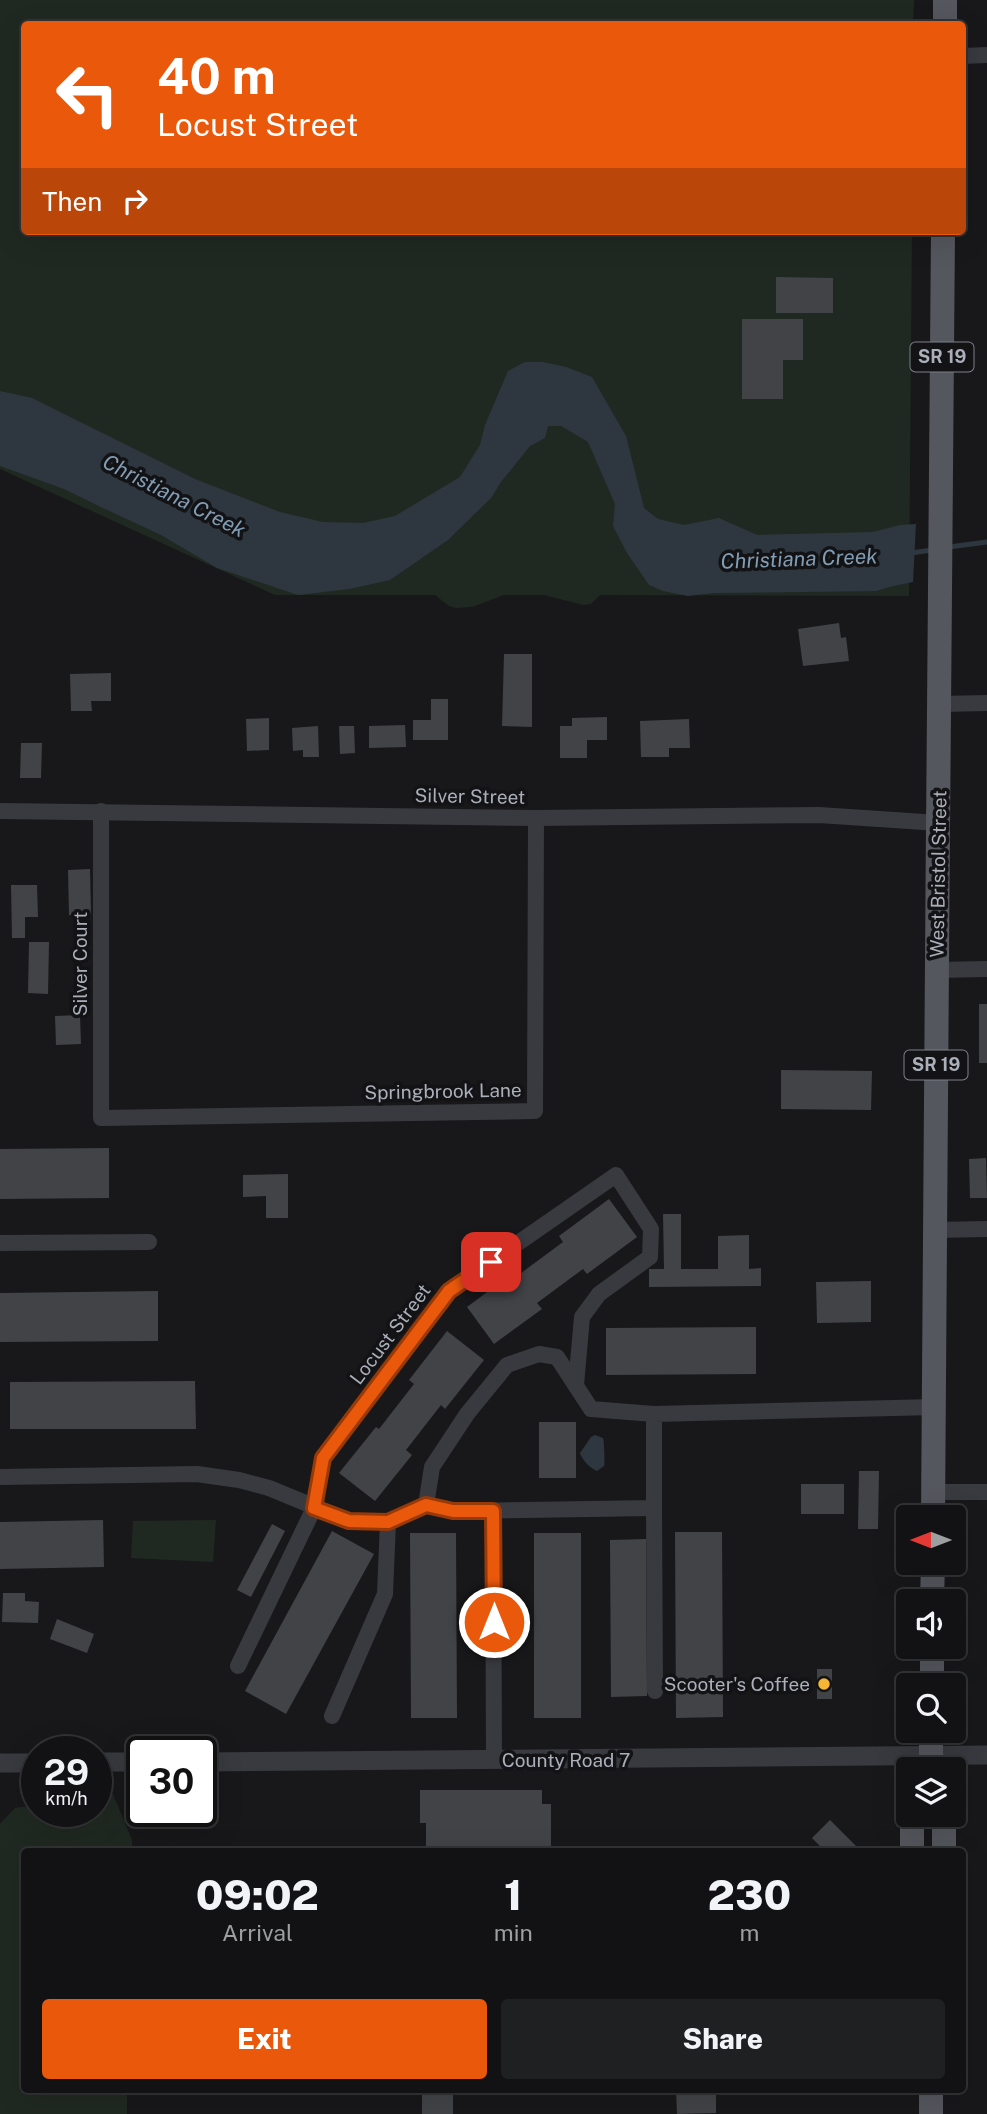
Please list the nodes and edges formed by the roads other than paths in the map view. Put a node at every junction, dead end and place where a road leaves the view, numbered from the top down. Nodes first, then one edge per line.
1 (945, 0) edge
2 (945, 21) edge
3 (987, 55) edge
4 (966, 56) edge
5 (943, 235) edge
6 (987, 703) edge
7 (940, 704) junction
8 (0, 811) edge
9 (101, 811) junction
10 (536, 818) junction
11 (939, 823) junction
12 (987, 969) edge
13 (937, 970) junction
14 (101, 1118) joint
15 (987, 1229) edge
16 (934, 1230) junction
17 (149, 1241) dead end
18 (0, 1243) edge
19 (576, 1385) junction
20 (934, 1407) junction
21 (654, 1414) junction
22 (0, 1477) edge
23 (933, 1492) junction
24 (987, 1492) edge
25 (426, 1505) junction
26 (933, 1505) edge
27 (314, 1508) junction
28 (654, 1508) junction
29 (493, 1511) junction
30 (388, 1522) junction
31 (238, 1667) dead end
32 (655, 1691) dead end
33 (332, 1716) dead end
34 (987, 1755) edge
35 (931, 1756) edge
36 (494, 1760) junction
37 (217, 1762) edge
38 (0, 1763) edge
39 (21, 1763) edge
40 (912, 1827) edge
41 (944, 1827) edge
42 (912, 1848) edge
43 (944, 1848) edge
44 (931, 2093) edge
45 (931, 2114) edge

1 - 2 main road
3 - 4 street
5 - 7 main road, West Bristol Street / SR 19
6 - 7 street
7 - 11 main road, West Bristol Street / SR 19
8 - 9 street, Silver Street
9 - 10 street, Silver Street
9 - 14 street, Silver Court
10 - 11 street, Silver Street
10 - 14 street, Springbrook Lane
11 - 13 main road, West Bristol Street / SR 19
12 - 13 street
13 - 16 main road, West Bristol Street / SR 19
15 - 16 street
16 - 20 main road, West Bristol Street / SR 19
17 - 18 street
19 - 21 street
19 - 25 street
19 - 27 street, Locust Street
20 - 21 street
20 - 23 main road, West Bristol Street / SR 19
21 - 28 street
22 - 27 street
23 - 24 street
23 - 26 main road, West Bristol Street / SR 19
25 - 29 street
25 - 30 street
27 - 30 street
27 - 31 street, Locust Street
28 - 29 street
28 - 32 street
29 - 36 street
30 - 33 street
34 - 35 street, County Road 7
35 - 36 street, County Road 7
36 - 37 street, County Road 7
38 - 39 street
40 - 42 main road
41 - 43 main road
44 - 45 main road

